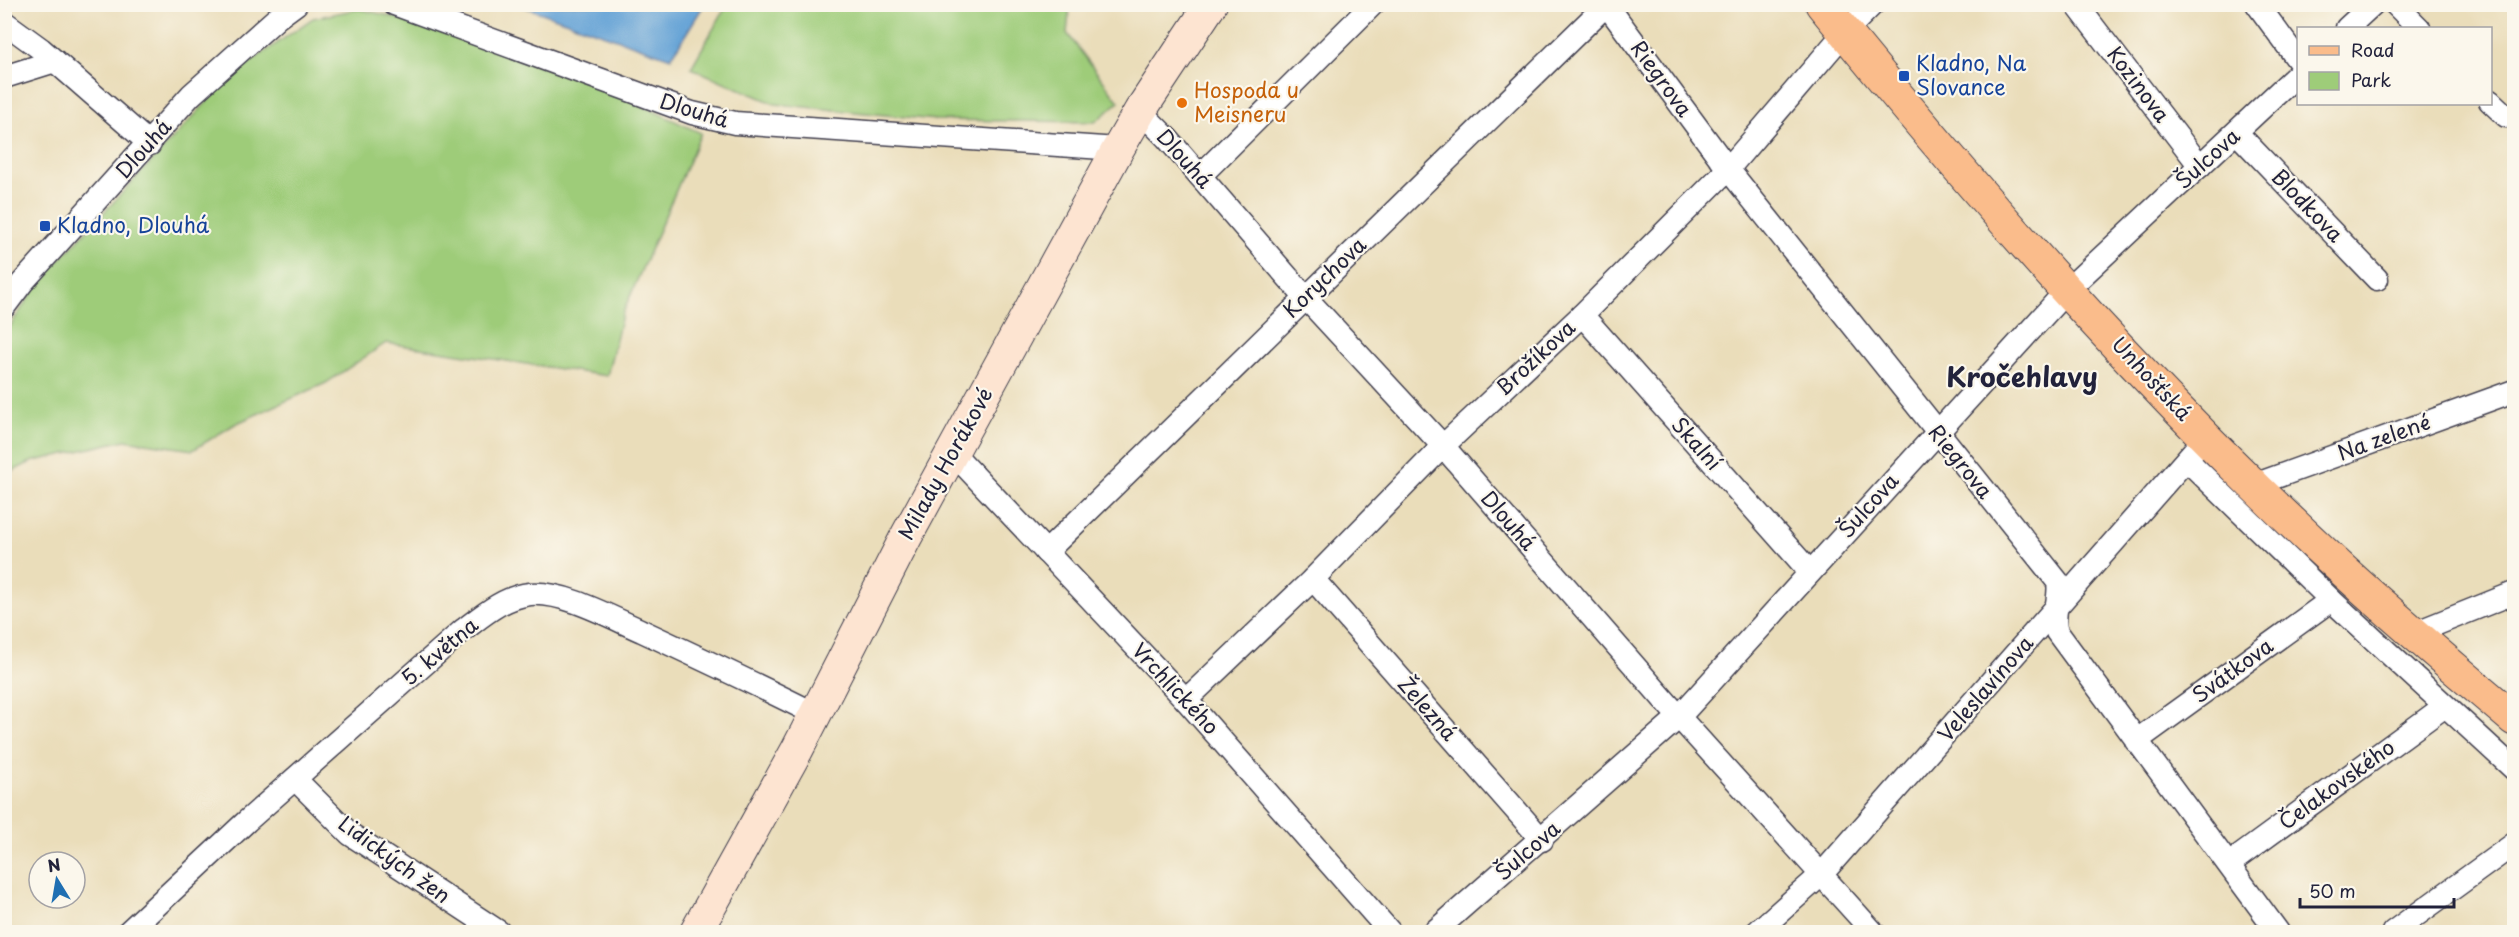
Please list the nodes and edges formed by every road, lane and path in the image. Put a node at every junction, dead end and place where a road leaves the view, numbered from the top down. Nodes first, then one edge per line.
1 (297, 4) edge
2 (394, 4) edge
3 (1211, 4) edge
4 (1373, 4) edge
5 (1822, 4) edge
6 (1873, 4) edge
7 (2076, 4) edge
8 (2258, 4) edge
9 (2373, 4) edge
10 (2395, 4) edge
11 (1606, 5) edge
12 (4, 22) edge
13 (2348, 27) edge
14 (2418, 27) edge
15 (1845, 32) junction
16 (2297, 59) edge
17 (55, 61) junction
18 (2297, 75) edge
19 (4, 77) edge
20 (1140, 111) junction
21 (2237, 133) junction
22 (150, 144) junction
23 (1118, 149) junction
24 (2200, 166) junction
25 (1728, 169) junction
26 (1200, 176) junction
27 (2377, 279) dead end
28 (2067, 290) junction
29 (1305, 297) junction
30 (4, 306) edge
31 (1582, 315) junction
32 (2514, 391) edge
33 (1936, 432) junction
34 (1443, 446) junction
35 (2197, 448) junction
36 (953, 453) junction
37 (2254, 485) junction
38 (1046, 552) junction
39 (1810, 572) junction
40 (1313, 579) junction
41 (2514, 593) edge
42 (2331, 600) junction
43 (2056, 609) junction
44 (2412, 634) junction
45 (1186, 700) junction
46 (2445, 706) junction
47 (816, 714) junction
48 (1678, 717) junction
49 (2514, 719) edge
50 (2136, 741) junction
51 (2514, 769) edge
52 (295, 779) junction
53 (1542, 840) junction
54 (2514, 844) edge
55 (2229, 864) junction
56 (1821, 875) junction
57 (128, 933) edge
58 (499, 933) edge
59 (696, 933) edge
60 (1390, 933) edge
61 (1434, 933) edge
62 (1757, 933) edge
63 (1873, 933) edge
64 (2278, 933) edge
65 (2393, 933) edge

1 - 22 street, Dlouhá
2 - 23 street, Dlouhá
3 - 20 main road, Milady Horákové
4 - 26 street
5 - 15 main road, Unhošťská
6 - 15 street, Brožíkova
7 - 24 street, Kozinova
8 - 16 street
9 - 13 street
10 - 14 street
11 - 25 street, Riegrova
11 - 29 street, Korychova
12 - 17 street
15 - 25 street, Brožíkova
15 - 28 main road, Unhošťská
17 - 19 street
17 - 22 street
18 - 21 street, Šulcova
20 - 23 main road, Milady Horákové
20 - 26 street, Dlouhá
21 - 24 street, Šulcova
21 - 27 street, Blodkova
22 - 30 street, Dlouhá
23 - 36 main road, Milady Horákové
24 - 28 street, Šulcova
25 - 31 street, Brožíkova
25 - 33 street, Riegrova
26 - 29 street, Dlouhá
28 - 33 street, Šulcova
28 - 35 main road, Unhošťská
29 - 34 street, Dlouhá
29 - 38 street, Korychova
31 - 34 street, Brožíkova
31 - 39 street, Skalní
32 - 37 street, Na zelené
33 - 39 street, Šulcova
33 - 43 street, Riegrova
34 - 40 street, Brožíkova
34 - 48 street, Dlouhá
35 - 37 main road, Unhošťská
35 - 42 street, Unhošťská
35 - 43 street, Veleslavínova
36 - 38 street, Vrchlického
36 - 47 main road, Milady Horákové
37 - 44 main road, Unhošťská
38 - 45 street, Vrchlického
39 - 48 street, Šulcova
40 - 45 street, Brožíkova
40 - 53 street, Železná
41 - 44 street
42 - 46 street, Unhošťská
42 - 50 street, Svátkova
43 - 50 street, Riegrova
43 - 56 street, Veleslavínova
44 - 49 main road, Unhošťská
45 - 60 street, Vrchlického
46 - 51 street, Unhošťská
46 - 55 street, Čelakovského
47 - 52 street, 5. května
47 - 59 main road, Milady Horákové
48 - 53 street, Šulcova
48 - 56 street, Dlouhá
50 - 55 street, Riegrova
52 - 57 street, 5. května
52 - 58 street, Lidických žen
53 - 61 street, Šulcova
54 - 65 street
55 - 64 street, Riegrova
56 - 62 street, Veleslavínova
56 - 63 street, Dlouhá

